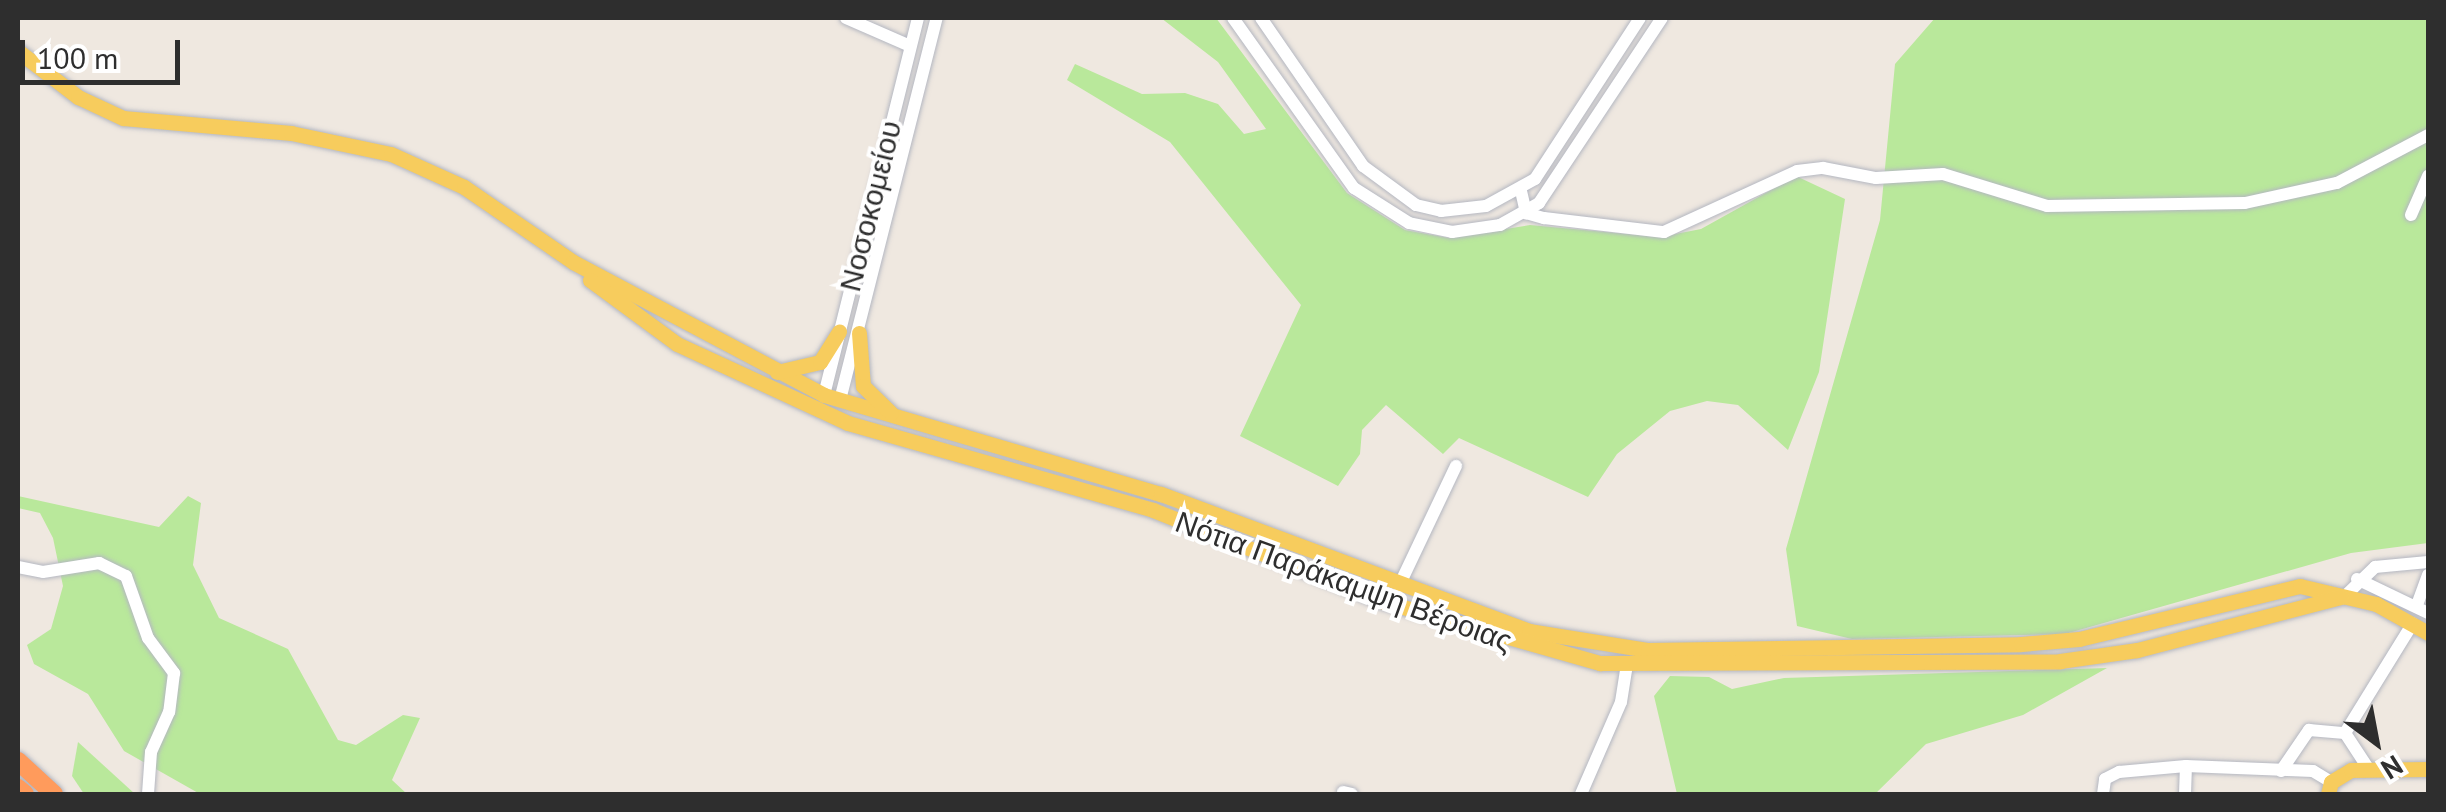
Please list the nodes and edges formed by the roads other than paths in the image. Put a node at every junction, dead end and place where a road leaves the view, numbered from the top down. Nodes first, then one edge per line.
1 (846, 18) edge
2 (918, 18) edge
3 (937, 18) edge
4 (1232, 18) edge
5 (1261, 18) edge
6 (1640, 18) edge
7 (1662, 18) edge
8 (910, 46) junction
9 (18, 51) edge
10 (2428, 135) edge
11 (2428, 176) edge
12 (1521, 191) junction
13 (1526, 212) junction
14 (2412, 215) dead end
15 (573, 262) junction
16 (840, 332) junction
17 (858, 333) junction
18 (778, 372) junction
19 (832, 397) junction
20 (822, 413) junction
21 (902, 421) junction
22 (1456, 466) dead end
23 (2428, 562) edge
24 (18, 567) edge
25 (2428, 575) edge
26 (2358, 579) junction
27 (1399, 586) junction
28 (2345, 596) junction
29 (2423, 609) edge
30 (2413, 623) junction
31 (2428, 633) edge
32 (1627, 665) junction
33 (2345, 733) junction
34 (18, 761) edge
35 (2186, 766) junction
36 (2368, 768) junction
37 (2428, 769) edge
38 (2281, 771) junction
39 (18, 788) edge
40 (2329, 788) edge
41 (25, 794) edge
42 (54, 794) edge
43 (148, 794) edge
44 (1581, 794) edge
45 (2103, 794) edge
46 (2185, 794) edge

1 - 8 street
2 - 8 street, Νοσοκομείου
3 - 17 street, Νοσοκομείου
4 - 13 street
5 - 12 street
6 - 12 street
7 - 13 street
8 - 16 street, Νοσοκομείου
9 - 15 main road, Νότια Παράκαμψη Βέροιας
10 - 13 street
11 - 14 street
12 - 13 street
15 - 18 main road, Νότια Παράκαμψη Βέροιας
15 - 20 main road, Νότια Παράκαμψη Βέροιας
16 - 18 main road
16 - 19 street, Νοσοκομείου
17 - 19 street, Νοσοκομείου
17 - 21 main road
18 - 19 main road, Νότια Παράκαμψη Βέροιας
19 - 20 main road
19 - 21 main road, Νότια Παράκαμψη Βέροιας
20 - 32 main road, Νότια Παράκαμψη Βέροιας
21 - 27 main road, Νότια Παράκαμψη Βέροιας
22 - 27 street
23 - 26 street
24 - 43 street
25 - 29 street
26 - 28 street
26 - 29 street
27 - 28 main road, Νότια Παράκαμψη Βέροιας
28 - 30 main road, Νότια Παράκαμψη Βέροιας
28 - 32 main road, Νότια Παράκαμψη Βέροιας
30 - 31 main road, Νότια Παράκαμψη Βέροιας
30 - 33 street
32 - 44 street
33 - 36 street
33 - 38 street
34 - 42 highway
35 - 38 street
35 - 45 street
35 - 46 street
36 - 37 main road
36 - 40 main road
38 - 40 street
39 - 41 highway

